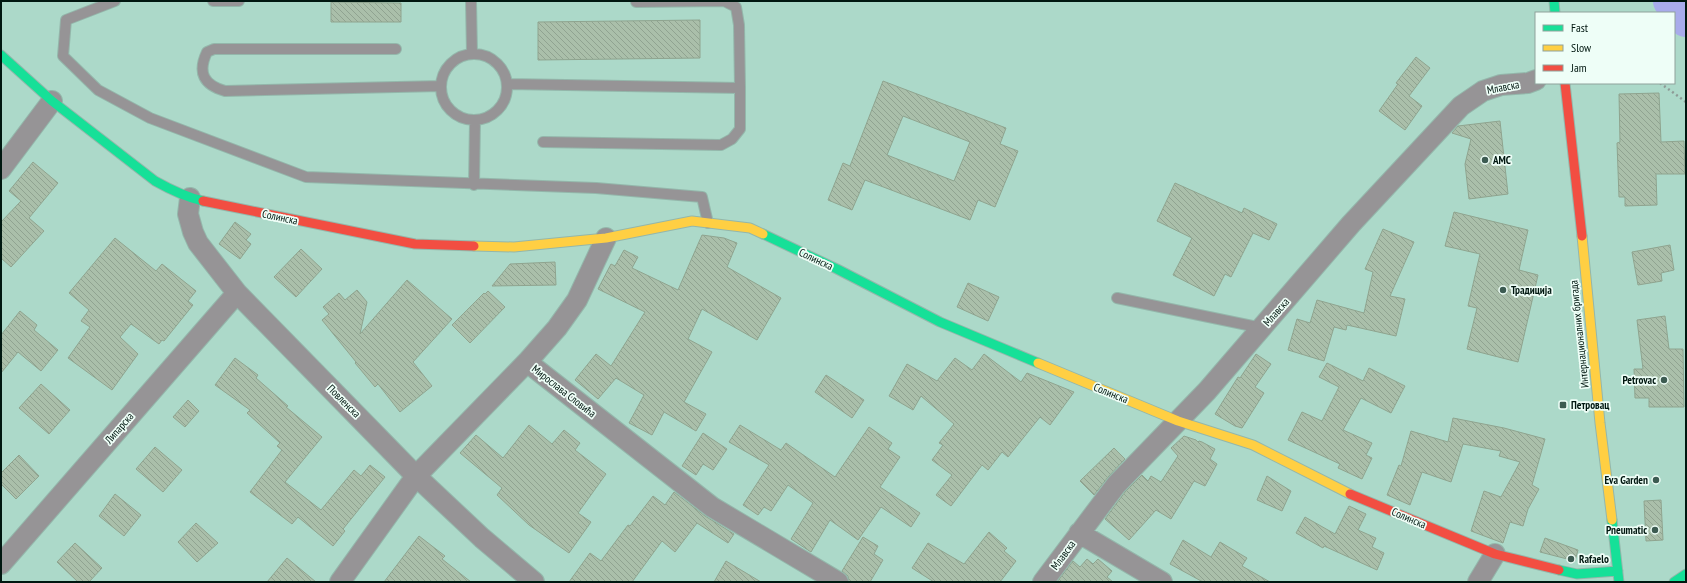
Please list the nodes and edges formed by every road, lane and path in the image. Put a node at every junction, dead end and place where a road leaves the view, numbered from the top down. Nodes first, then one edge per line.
1 (115, 1) edge
2 (213, 1) edge
3 (472, 1) edge
4 (1554, 1) edge
5 (238, 2) edge
6 (636, 2) dead end
7 (1555, 12) edge
8 (396, 49) dead end
9 (472, 54) junction
10 (1, 55) edge
11 (1535, 80) edge
12 (507, 84) junction
13 (1564, 84) edge
14 (1661, 84) edge
15 (441, 86) junction
16 (740, 88) junction
17 (52, 100) junction
18 (1686, 102) edge
19 (475, 120) junction
20 (543, 142) dead end
21 (1, 168) edge
22 (474, 184) junction
23 (190, 198) junction
24 (708, 223) junction
25 (606, 238) junction
26 (237, 293) junction
27 (1117, 298) dead end
28 (1262, 328) junction
29 (527, 362) junction
30 (1178, 421) junction
31 (416, 476) junction
32 (1079, 533) junction
33 (1495, 554) junction
34 (1, 564) edge
35 (1618, 571) junction
36 (1686, 574) edge
37 (340, 582) edge
38 (534, 582) edge
39 (838, 582) edge
40 (1043, 582) edge
41 (1162, 582) edge
42 (1478, 582) edge
43 (1619, 582) edge
44 (1674, 582) edge

1 - 22 lane
2 - 5 lane
3 - 9 lane
4 - 7 street
6 - 16 lane
8 - 15 lane
9 - 12 lane
9 - 15 lane
10 - 17 street, Солинска
11 - 28 street, Млавска
12 - 16 lane
12 - 19 lane
13 - 35 street, Интернационалних бригада
14 - 18 path
15 - 19 lane
16 - 20 lane
17 - 21 street
17 - 23 street, Солинска
19 - 22 lane
22 - 24 lane
23 - 25 street, Солинска
23 - 26 street, Повленска
24 - 25 street, Солинска
24 - 30 street, Солинска
25 - 29 street
26 - 31 street, Повленска
26 - 34 street, Липарска
27 - 28 lane
28 - 30 street, Млавска
29 - 31 street, Мирослава Словића
29 - 39 street, Мирослава Словића
30 - 32 street, Млавска
30 - 33 street, Солинска
31 - 37 street, Мирослава Словића
31 - 38 street, Повленска
32 - 40 street, Млавска
32 - 41 street
33 - 35 street, Солинска
33 - 42 street
35 - 43 street, Интернационалних бригада
36 - 44 street

